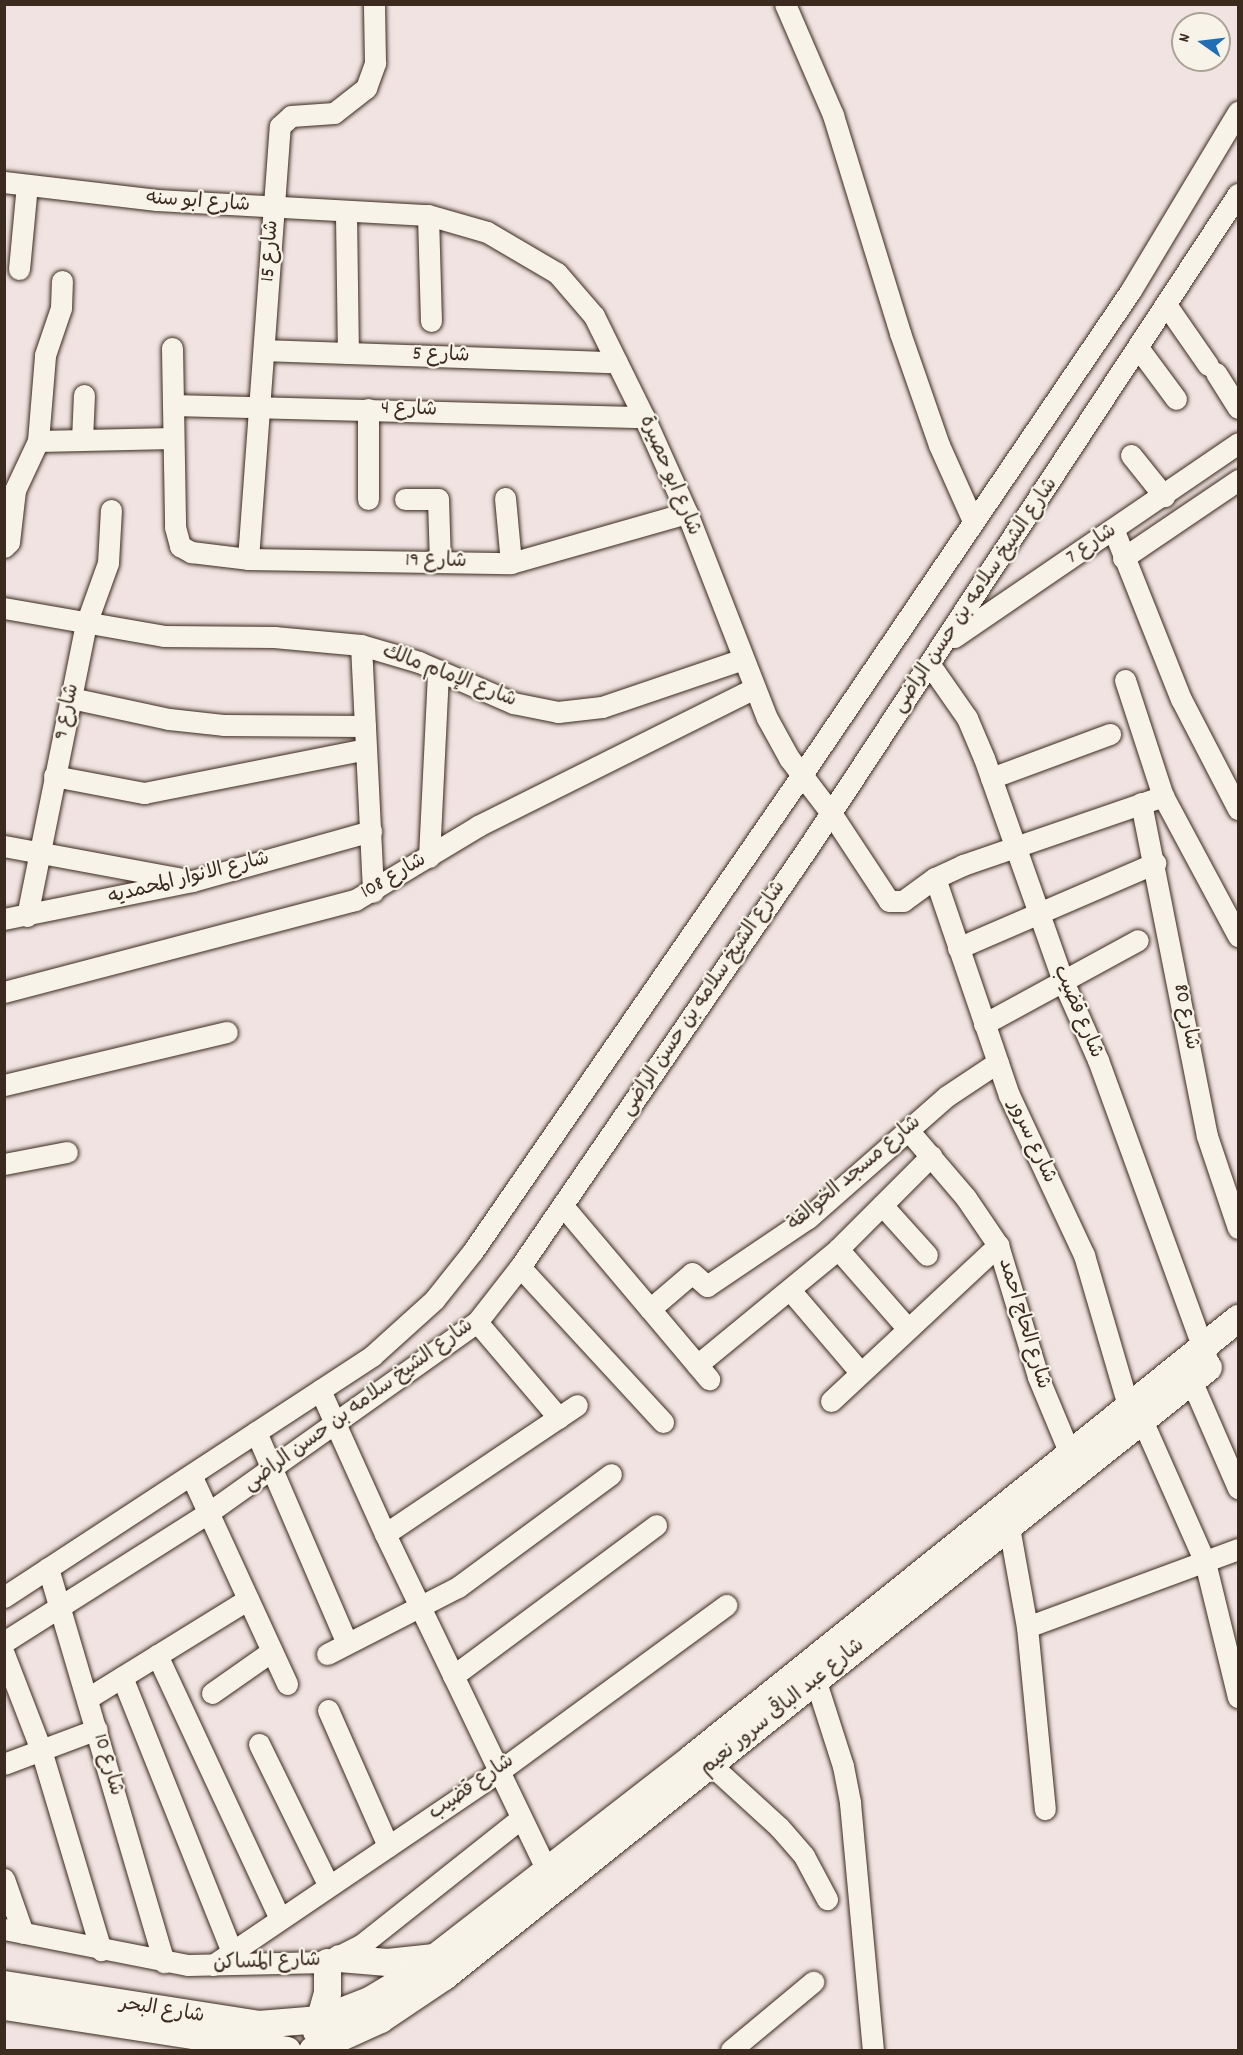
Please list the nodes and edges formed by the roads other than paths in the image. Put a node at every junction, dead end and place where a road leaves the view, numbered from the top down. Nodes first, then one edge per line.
1 (374, 4) edge
2 (785, 4) edge
3 (1239, 112) edge
4 (4, 182) edge
5 (27, 185) junction
6 (1239, 194) edge
7 (274, 208) junction
8 (346, 214) junction
9 (428, 215) junction
10 (19, 269) dead end
11 (62, 281) dead end
12 (1167, 306) junction
13 (431, 321) dead end
14 (172, 348) dead end
15 (1139, 349) junction
16 (265, 350) junction
17 (348, 353) junction
18 (616, 362) junction
19 (84, 395) dead end
20 (1176, 399) dead end
21 (173, 405) junction
22 (262, 406) junction
23 (1239, 408) edge
24 (368, 409) junction
25 (644, 417) junction
26 (173, 438) junction
27 (82, 440) junction
28 (38, 441) junction
29 (1239, 443) edge
30 (1131, 455) dead end
31 (1239, 480) edge
32 (12, 483) edge
33 (1164, 496) junction
34 (505, 498) dead end
35 (368, 499) dead end
36 (405, 499) dead end
37 (111, 510) dead end
38 (687, 513) junction
39 (973, 521) junction
40 (1114, 531) junction
41 (4, 548) edge
42 (1123, 558) junction
43 (249, 559) junction
44 (440, 562) junction
45 (511, 563) junction
46 (4, 608) edge
47 (86, 624) junction
48 (944, 644) junction
49 (361, 645) junction
50 (743, 659) junction
51 (930, 665) junction
52 (438, 670) junction
53 (1125, 680) dead end
54 (755, 688) junction
55 (71, 698) junction
56 (365, 726) junction
57 (1110, 734) dead end
58 (366, 749) junction
59 (54, 776) junction
60 (801, 776) junction
61 (991, 778) junction
62 (1163, 796) junction
63 (1141, 803) junction
64 (1239, 809) edge
65 (831, 813) junction
66 (371, 831) junction
67 (4, 846) edge
68 (1013, 846) junction
69 (39, 850) junction
70 (429, 857) junction
71 (1155, 863) junction
72 (935, 878) junction
73 (192, 881) junction
74 (373, 892) junction
75 (1037, 913) junction
76 (27, 916) junction
77 (4, 919) edge
78 (1239, 936) edge
79 (1138, 940) dead end
80 (958, 948) junction
81 (1062, 981) junction
82 (4, 992) edge
83 (984, 1024) junction
84 (227, 1032) dead end
85 (998, 1062) junction
86 (4, 1085) edge
87 (908, 1130) junction
88 (67, 1152) dead end
89 (931, 1156) junction
90 (4, 1164) edge
91 (882, 1205) junction
92 (563, 1206) junction
93 (1239, 1228) edge
94 (998, 1245) junction
95 (838, 1249) junction
96 (927, 1256) dead end
97 (520, 1267) junction
98 (790, 1290) junction
99 (650, 1309) junction
100 (1239, 1318) edge
101 (477, 1322) junction
102 (908, 1329) junction
103 (1239, 1342) edge
104 (1201, 1365) junction
105 (861, 1373) junction
106 (320, 1389) junction
107 (831, 1401) dead end
108 (577, 1405) dead end
109 (1135, 1413) junction
110 (559, 1418) junction
111 (663, 1422) dead end
112 (336, 1425) junction
113 (256, 1432) junction
114 (1073, 1463) junction
115 (271, 1470) junction
116 (610, 1474) dead end
117 (191, 1475) junction
118 (1239, 1488) edge
119 (208, 1513) junction
120 (656, 1525) dead end
121 (1009, 1527) junction
122 (385, 1534) junction
123 (1239, 1549) edge
124 (1205, 1562) junction
125 (48, 1568) junction
126 (4, 1597) edge
127 (248, 1599) junction
128 (726, 1605) dead end
129 (59, 1609) junction
130 (420, 1609) junction
131 (1027, 1627) junction
132 (4, 1642) edge
133 (347, 1643) junction
134 (273, 1651) junction
135 (4, 1654) edge
136 (327, 1654) dead end
137 (157, 1655) junction
138 (453, 1676) junction
139 (122, 1677) junction
140 (816, 1682) junction
141 (287, 1684) dead end
142 (212, 1693) dead end
143 (1239, 1697) edge
144 (88, 1698) junction
145 (327, 1710) dead end
146 (97, 1729) junction
147 (259, 1744) dead end
148 (41, 1750) junction
149 (4, 1764) edge
150 (711, 1765) junction
151 (498, 1772) junction
152 (1045, 1809) dead end
153 (521, 1818) junction
154 (388, 1846) junction
155 (546, 1868) junction
156 (4, 1879) edge
157 (329, 1886) junction
158 (827, 1899) dead end
159 (280, 1919) junction
160 (14, 1931) edge
161 (101, 1950) junction
162 (232, 1952) junction
163 (435, 1957) junction
164 (333, 1960) junction
165 (164, 1962) junction
166 (213, 1965) junction
167 (813, 1982) dead end
168 (4, 1984) edge
169 (4, 2006) edge
170 (321, 2019) junction
171 (286, 2050) edge
172 (311, 2050) edge
173 (731, 2050) edge
174 (873, 2050) edge

1 - 7 street, شارع 15
2 - 39 street
3 - 39 street, شارع الشيخ سلامه بن حسن الراضى
4 - 5 street, شارع ابو سنه
5 - 7 street, شارع ابو سنه
5 - 10 street
6 - 12 street, شارع الشيخ سلامه بن حسن الراضى
7 - 8 street, شارع ابو سنه
7 - 16 street, شارع 15
8 - 9 street, شارع ابو سنه
8 - 17 street
9 - 13 street
9 - 18 street, شارع ابو حصيرة
11 - 28 street
12 - 15 street, شارع الشيخ سلامه بن حسن الراضى
12 - 23 street
14 - 21 street
15 - 20 street
15 - 48 street, شارع الشيخ سلامه بن حسن الراضى
16 - 17 street, شارع 5
16 - 22 street, شارع 15
17 - 18 street, شارع 5
18 - 25 street, شارع ابو حصيرة
19 - 27 street
21 - 22 street, شارع 4
21 - 26 street
22 - 24 street, شارع 4
22 - 43 street, شارع 15
24 - 25 street, شارع 4
24 - 35 street
25 - 38 street, شارع ابو حصيرة
26 - 27 street
26 - 43 street, شارع 19
27 - 28 street
28 - 32 street
29 - 33 street, شارع 7
30 - 33 street
31 - 42 street
32 - 41 street
33 - 40 street, شارع 7
34 - 45 street
36 - 44 street
37 - 47 street, شارع 9
38 - 45 street, شارع 19
38 - 50 street, شارع ابو حصيرة
39 - 60 street, شارع الشيخ سلامه بن حسن الراضى
40 - 42 street
40 - 48 street, شارع 7
42 - 64 street
43 - 44 street, شارع 19
44 - 45 street, شارع 19
46 - 47 street, شارع الإمام مالك
47 - 49 street, شارع الإمام مالك
47 - 55 street, شارع 9
48 - 51 street, شارع الشيخ سلامه بن حسن الراضى
49 - 52 street, شارع الإمام مالك
49 - 56 street
50 - 52 street, شارع الإمام مالك
50 - 54 street, شارع ابو حصيرة
51 - 61 street, شارع قضيب
51 - 65 street, شارع الشيخ سلامه بن حسن الراضى
52 - 70 street
53 - 62 street
54 - 60 street, شارع ابو حصيرة
54 - 70 street, شارع 108
55 - 56 street
55 - 59 street, شارع 9
56 - 58 street
57 - 61 street
58 - 59 street
58 - 66 street
59 - 69 street, شارع 9
60 - 65 street, شارع ابو حصيرة
60 - 106 street, شارع الشيخ سلامه بن حسن الراضى
61 - 68 street, شارع قضيب
62 - 63 street
62 - 78 street
63 - 68 street
63 - 71 street, شارع 80
65 - 72 street, شارع ابو حصيرة
65 - 92 street, شارع الشيخ سلامه بن حسن الراضى
66 - 73 street, شارع الانوار المحمديه
66 - 74 street
67 - 69 street
68 - 72 street
68 - 75 street, شارع قضيب
69 - 73 street
69 - 76 street, شارع 9
70 - 74 street, شارع 108
71 - 75 street
71 - 93 street, شارع 80
72 - 80 street, شارع سرور
73 - 76 street, شارع الانوار المحمديه
74 - 82 street, شارع 108
75 - 80 street
75 - 81 street, شارع قضيب
76 - 77 street, شارع الانوار المحمديه
79 - 81 street
80 - 83 street, شارع سرور
81 - 83 street
81 - 104 street, شارع قضيب
83 - 85 street, شارع سرور
84 - 86 street
85 - 87 street, شارع مسجد الخوالقة
85 - 109 street, شارع سرور
87 - 89 street, شارع الحاج احمد
87 - 99 street, شارع مسجد الخوالقة
88 - 90 street
89 - 91 street
89 - 94 street, شارع الحاج احمد
91 - 95 street
91 - 96 street
92 - 97 street, شارع الشيخ سلامه بن حسن الراضى
92 - 99 street
94 - 102 street
94 - 114 street, شارع الحاج احمد
95 - 98 street
95 - 102 street
97 - 101 street, شارع الشيخ سلامه بن حسن الراضى
97 - 111 street
98 - 99 street
98 - 105 street
100 - 104 street, شارع عبد الباقى سرور نعيم
101 - 110 street
101 - 112 street, شارع الشيخ سلامه بن حسن الراضى
102 - 105 street
103 - 104 street, شارع عبد الباقى سرور نعيم
104 - 109 street, شارع عبد الباقى سرور نعيم
104 - 118 street, شارع قضيب
105 - 107 street
106 - 112 street
106 - 113 street, شارع الشيخ سلامه بن حسن الراضى
108 - 110 street
109 - 114 street, شارع عبد الباقى سرور نعيم
109 - 124 street, شارع سرور
110 - 122 street
112 - 115 street, شارع الشيخ سلامه بن حسن الراضى
112 - 122 street
113 - 115 street
113 - 117 street, شارع الشيخ سلامه بن حسن الراضى
114 - 121 street, شارع عبد الباقى سرور نعيم
114 - 155 street, شارع عبد الباقى سرور نعيم
115 - 119 street, شارع الشيخ سلامه بن حسن الراضى
115 - 133 street
116 - 130 street
117 - 119 street
117 - 125 street, شارع الشيخ سلامه بن حسن الراضى
119 - 127 street
119 - 129 street, شارع الشيخ سلامه بن حسن الراضى
120 - 138 street
121 - 131 street
121 - 140 street, شارع عبد الباقى سرور نعيم
122 - 130 street
123 - 124 street
124 - 131 street
124 - 143 street, شارع سرور
125 - 126 street, شارع الشيخ سلامه بن حسن الراضى
125 - 129 street, شارع 10
127 - 134 street
127 - 137 street
128 - 151 street, شارع قضيب
129 - 132 street, شارع الشيخ سلامه بن حسن الراضى
129 - 144 street, شارع 10
130 - 133 street
130 - 138 street
131 - 152 street
133 - 136 street
134 - 141 street
134 - 142 street
135 - 148 street
137 - 139 street
137 - 159 street
138 - 151 street
139 - 144 street
139 - 162 street
140 - 150 street, شارع عبد الباقى سرور نعيم
140 - 174 street
144 - 146 street, شارع 10
145 - 154 street
146 - 148 street
146 - 165 street, شارع 10
147 - 157 street
148 - 149 street
148 - 161 street
150 - 158 street
150 - 172 street, شارع عبد الباقى سرور نعيم
151 - 153 street
151 - 154 street, شارع قضيب
153 - 155 street
153 - 164 street, شارع المساكن
154 - 157 street, شارع قضيب
155 - 163 street, شارع عبد الباقى سرور نعيم
156 - 160 street
157 - 159 street, شارع قضيب
159 - 162 street, شارع قضيب
160 - 161 street, شارع المساكن
161 - 165 street, شارع المساكن
162 - 166 street, شارع قضيب
163 - 164 street
163 - 170 street, شارع عبد الباقى سرور نعيم
164 - 166 street, شارع المساكن
164 - 170 street
165 - 166 street, شارع المساكن
167 - 173 street
168 - 170 street, شارع البحر
169 - 171 street, شارع البحر
170 - 172 street

